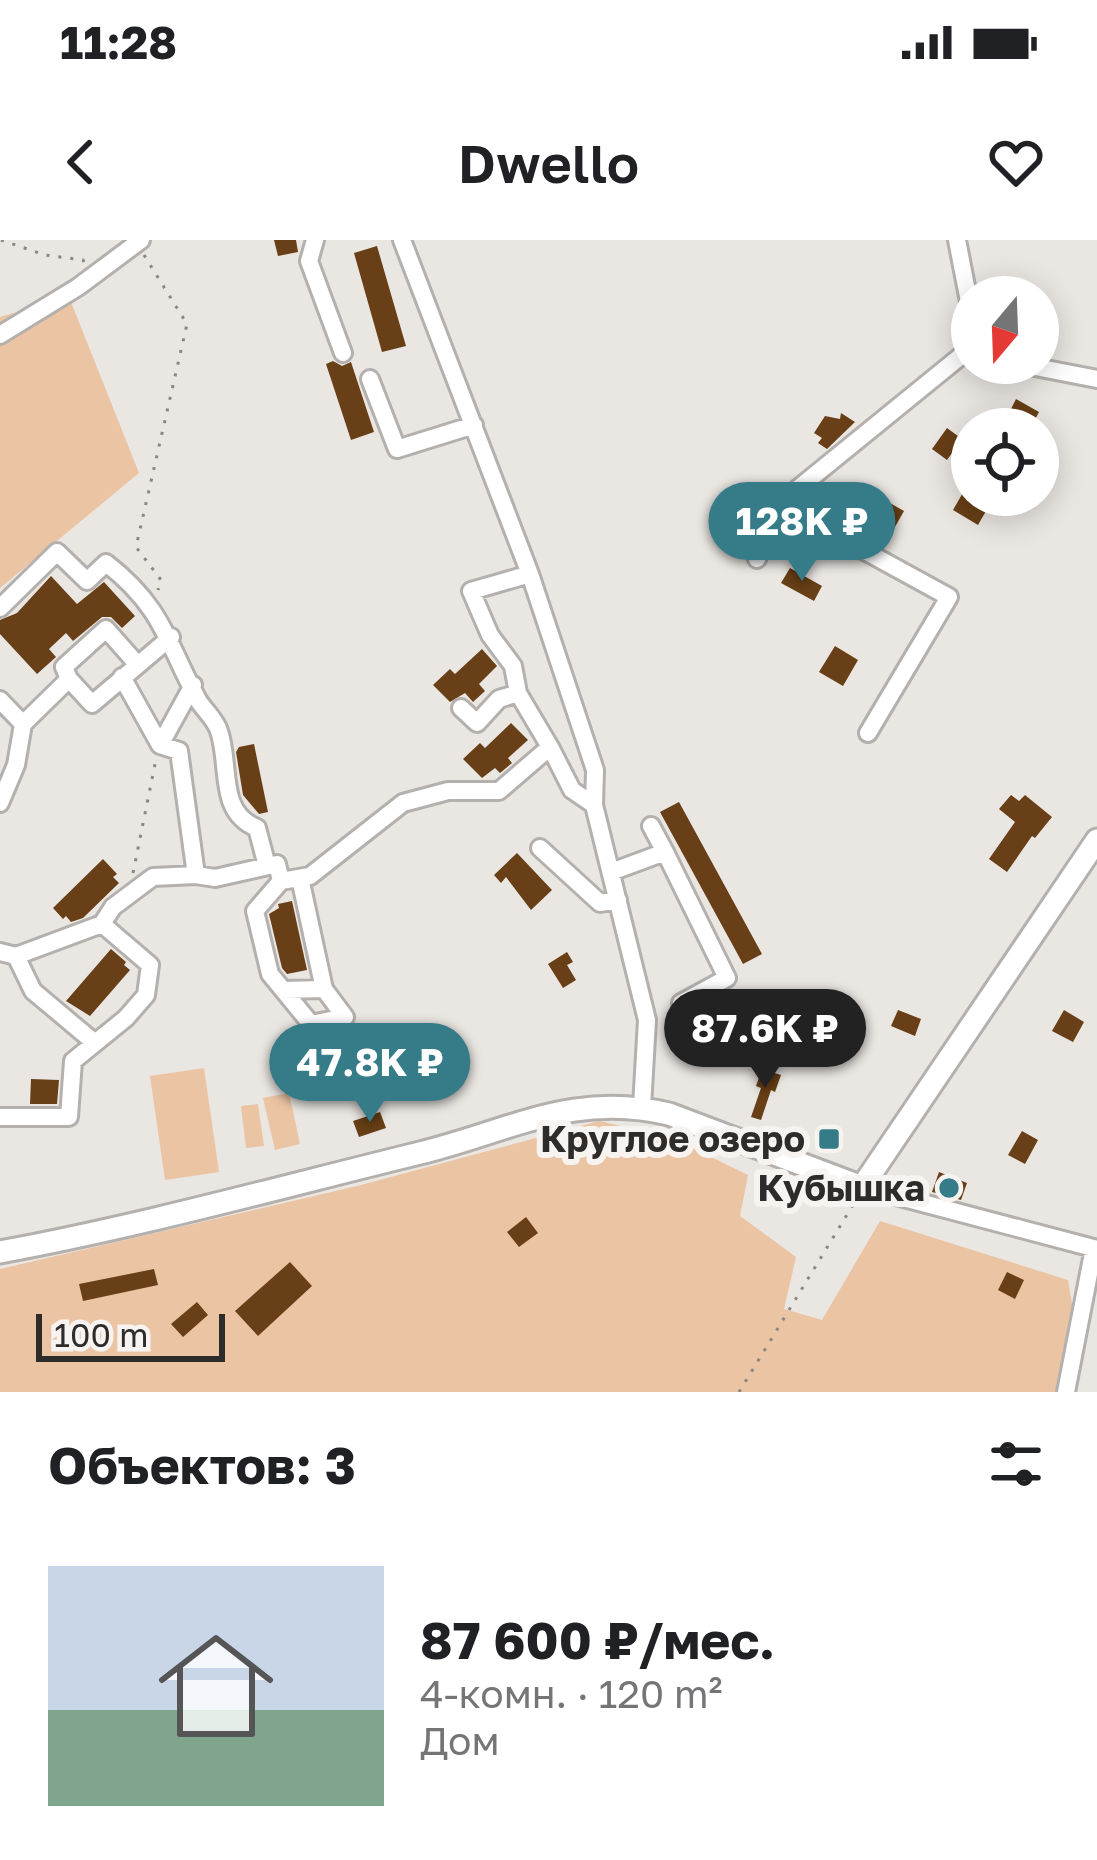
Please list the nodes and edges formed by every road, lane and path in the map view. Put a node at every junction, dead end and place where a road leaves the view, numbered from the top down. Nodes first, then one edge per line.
1 (1, 240) edge
2 (315, 240) edge
3 (402, 240) edge
4 (957, 240) edge
5 (139, 242) edge
6 (93, 275) junction
7 (964, 276) edge
8 (0, 335) edge
9 (344, 353) dead end
10 (951, 364) edge
11 (1059, 372) edge
12 (370, 379) dead end
13 (1097, 379) edge
14 (474, 425) junction
15 (779, 504) junction
16 (757, 559) dead end
17 (530, 574) junction
18 (2, 600) edge
19 (152, 609) junction
20 (171, 637) junction
21 (137, 664) junction
22 (122, 677) junction
23 (69, 679) junction
24 (193, 686) junction
25 (518, 694) junction
26 (0, 700) edge
27 (461, 708) dead end
28 (23, 724) junction
29 (868, 733) dead end
30 (160, 745) junction
31 (550, 747) junction
32 (0, 803) edge
33 (594, 805) junction
34 (651, 826) dead end
35 (1097, 840) edge
36 (540, 848) dead end
37 (664, 853) junction
38 (267, 866) junction
39 (611, 872) junction
40 (196, 875) junction
41 (291, 879) junction
42 (133, 892) junction
43 (618, 900) junction
44 (103, 924) junction
45 (8, 954) edge
46 (324, 989) junction
47 (283, 990) junction
48 (680, 1003) dead end
49 (311, 1024) junction
50 (95, 1042) junction
51 (322, 1079) dead end
52 (642, 1107) junction
53 (0, 1118) edge
54 (862, 1187) junction
55 (1096, 1248) edge
56 (0, 1252) edge
57 (739, 1392) edge
58 (1066, 1392) edge

1 - 6 path
2 - 9 street
3 - 14 street
4 - 7 street
5 - 6 street
5 - 19 path
6 - 8 street
10 - 15 street
11 - 13 street
12 - 14 street
14 - 17 street
15 - 16 street
15 - 29 street
17 - 25 street
17 - 33 street
18 - 19 street
19 - 20 street
20 - 21 street
20 - 24 street
21 - 22 street
21 - 23 street
22 - 23 street
22 - 30 street
23 - 28 street
24 - 30 street
24 - 38 street
25 - 27 street
25 - 31 street
26 - 28 street
28 - 32 street
30 - 40 street
30 - 42 path
31 - 33 street
31 - 41 street
33 - 39 street
34 - 37 street
35 - 54 main road
36 - 43 street
37 - 39 street
37 - 48 street
38 - 40 street
38 - 41 street
39 - 43 street
40 - 42 street
41 - 46 street
41 - 47 street
42 - 44 street
43 - 52 street
44 - 45 street
44 - 50 street
45 - 50 street
46 - 47 street
46 - 49 street
47 - 49 street
49 - 51 street
50 - 53 street
52 - 54 main road
52 - 56 main road
54 - 55 street
54 - 57 path
55 - 58 street

